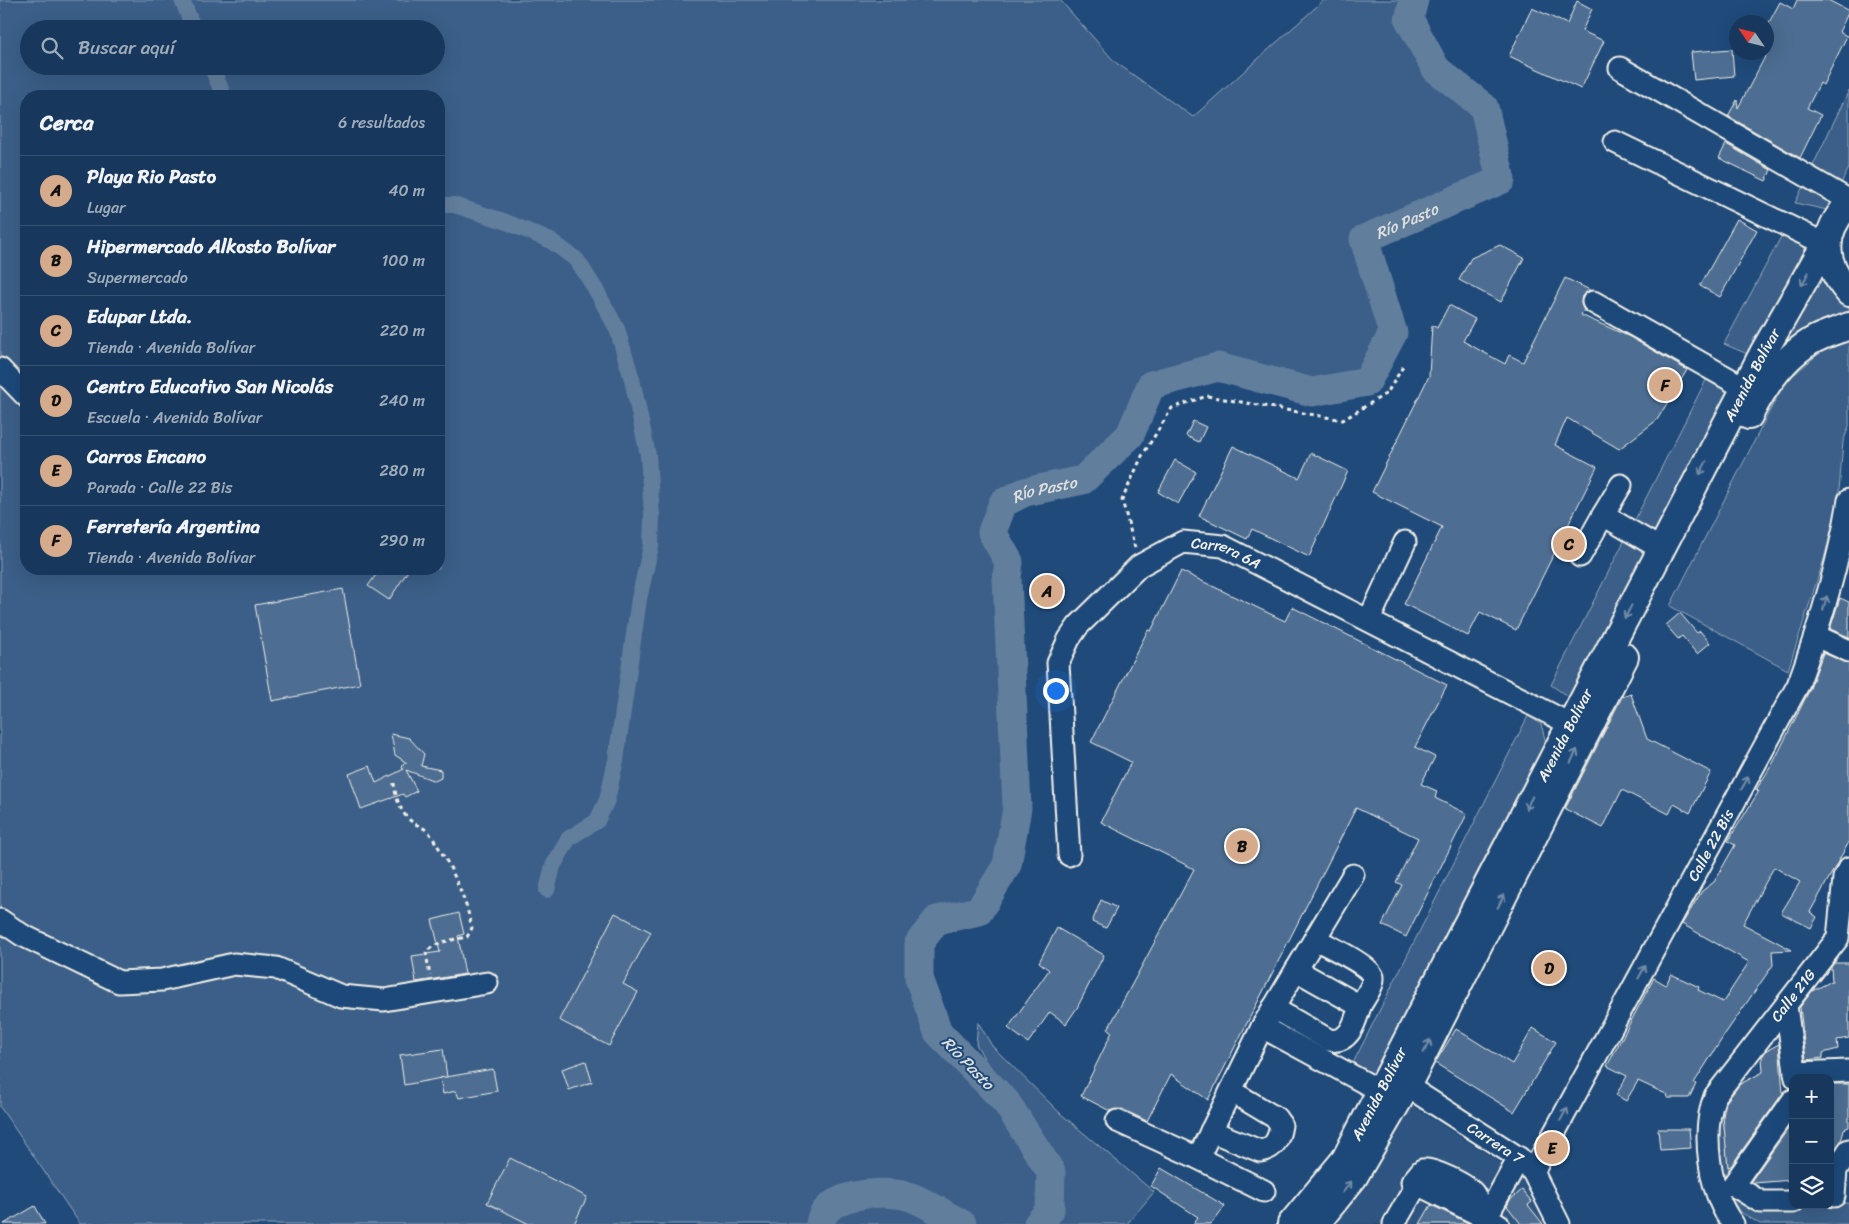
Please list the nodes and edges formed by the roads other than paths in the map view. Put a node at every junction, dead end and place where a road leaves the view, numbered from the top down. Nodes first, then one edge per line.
1 (1620, 68) dead end
2 (1615, 142) dead end
3 (1839, 215) edge
4 (1849, 293) edge
5 (1593, 302) dead end
6 (1849, 326) edge
7 (0, 369) edge
8 (1745, 388) junction
9 (20, 390) edge
10 (1620, 485) dead end
11 (1849, 500) edge
12 (1603, 515) junction
13 (1405, 542) dead end
14 (1661, 549) junction
15 (1580, 556) dead end
16 (1369, 620) junction
17 (1816, 636) junction
18 (1849, 651) edge
19 (1570, 724) junction
20 (1069, 856) dead end
21 (1849, 868) edge
22 (1353, 875) dead end
23 (0, 920) edge
24 (1843, 938) edge
25 (1315, 939) junction
26 (1296, 970) junction
27 (487, 983) dead end
28 (1360, 1006) junction
29 (1786, 1006) junction
30 (1274, 1008) junction
31 (1262, 1027) junction
32 (1849, 1071) edge
33 (1795, 1074) edge
34 (1817, 1074) edge
35 (1407, 1086) junction
36 (1231, 1091) junction
37 (1380, 1091) junction
38 (1789, 1106) edge
39 (1117, 1121) dead end
40 (1211, 1131) junction
41 (1849, 1150) edge
42 (1198, 1158) junction
43 (1526, 1165) junction
44 (1414, 1183) junction
45 (1264, 1190) dead end
46 (1838, 1195) edge
47 (1789, 1202) edge
48 (1488, 1218) edge
49 (1291, 1224) edge
50 (1316, 1224) edge
51 (1378, 1224) edge
52 (1394, 1224) edge
53 (1559, 1224) edge
54 (1733, 1224) edge

1 - 3 street
2 - 3 street
3 - 4 main road
3 -> 8 main road, Avenida Bolívar
5 - 8 street
35 -> 6 main road, Avenida Bolívar
7 - 9 street
8 -> 14 main road, Avenida Bolívar
10 - 12 street
17 -> 11 street, Calle 22 Bis
12 - 14 street
12 - 15 street
13 - 16 street
14 -> 19 main road, Avenida Bolívar
16 - 19 street, Carrera 6A
16 - 20 street, Carrera 6A
17 - 18 street
43 -> 17 street, Calle 22 Bis
19 -> 37 main road, Avenida Bolívar
21 - 24 street, Calle 21G
22 - 25 street
23 - 27 street
24 - 29 street, Calle 21G
25 - 26 street
25 - 28 street
26 - 28 street
26 - 30 street
28 - 30 street
29 - 33 street
29 - 54 street, Calle 21G
30 - 31 street
31 - 36 street
31 - 37 street
32 - 34 street
35 - 43 street, Carrera 7
50 -> 35 main road, Avenida Bolívar
36 - 40 street
36 - 40 street
37 - 49 main road, Avenida Bolívar
38 - 47 street
39 - 42 street
40 - 42 street
41 - 46 street
42 - 45 street
43 - 48 street, Calle 22 Bis
43 - 53 street, Carrera 7
44 - 48 street
44 - 51 street
44 - 52 street

